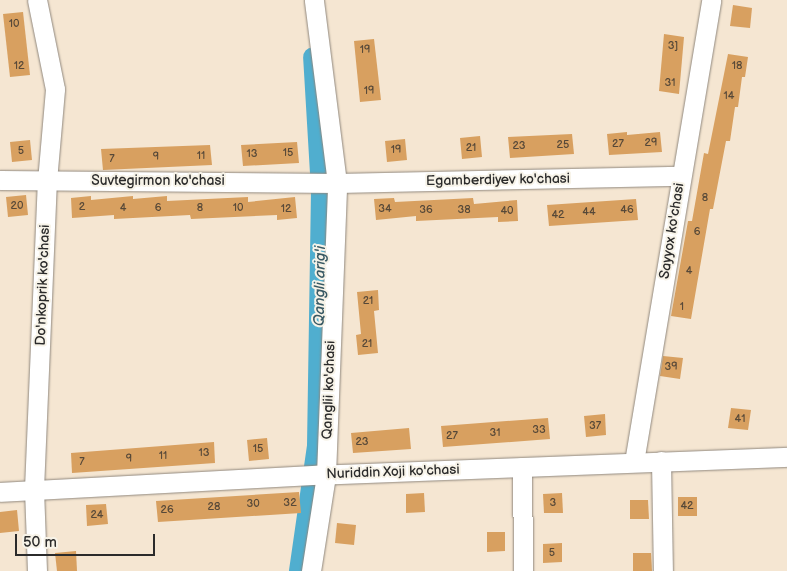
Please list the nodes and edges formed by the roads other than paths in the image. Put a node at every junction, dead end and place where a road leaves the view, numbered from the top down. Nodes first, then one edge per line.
1 (37, 0) edge
2 (314, 0) edge
3 (710, 0) edge
4 (681, 176) junction
5 (0, 180) edge
6 (47, 181) junction
7 (327, 182) junction
8 (787, 457) edge
9 (661, 461) junction
10 (634, 462) junction
11 (522, 467) junction
12 (315, 476) junction
13 (34, 489) junction
14 (0, 492) edge
15 (37, 571) edge
16 (311, 571) edge
17 (523, 571) edge
18 (663, 571) edge

1 - 6 street, Do'nkoprik ko'chasi
2 - 7 street, Qanglii ko'chasi
3 - 4 street, Sayyox ko'chasi
4 - 7 street, Egamberdiyev ko'chasi
4 - 10 street, Sayyox ko'chasi
5 - 6 street, Suvtegirmon ko'chasi
6 - 7 street, Suvtegirmon ko'chasi
6 - 13 street, Do'nkoprik ko'chasi
7 - 12 street, Qanglii ko'chasi
8 - 9 street, Nuriddin Xoji ko'chasi
9 - 10 street, Nuriddin Xoji ko'chasi
9 - 18 street
10 - 11 street, Nuriddin Xoji ko'chasi
11 - 12 street, Nuriddin Xoji ko'chasi
11 - 17 street
12 - 13 street, Nuriddin Xoji ko'chasi
12 - 16 street, Qanglii ko'chasi
13 - 14 street, Nuriddin Xoji ko'chasi
13 - 15 street, Do'nkoprik ko'chasi

